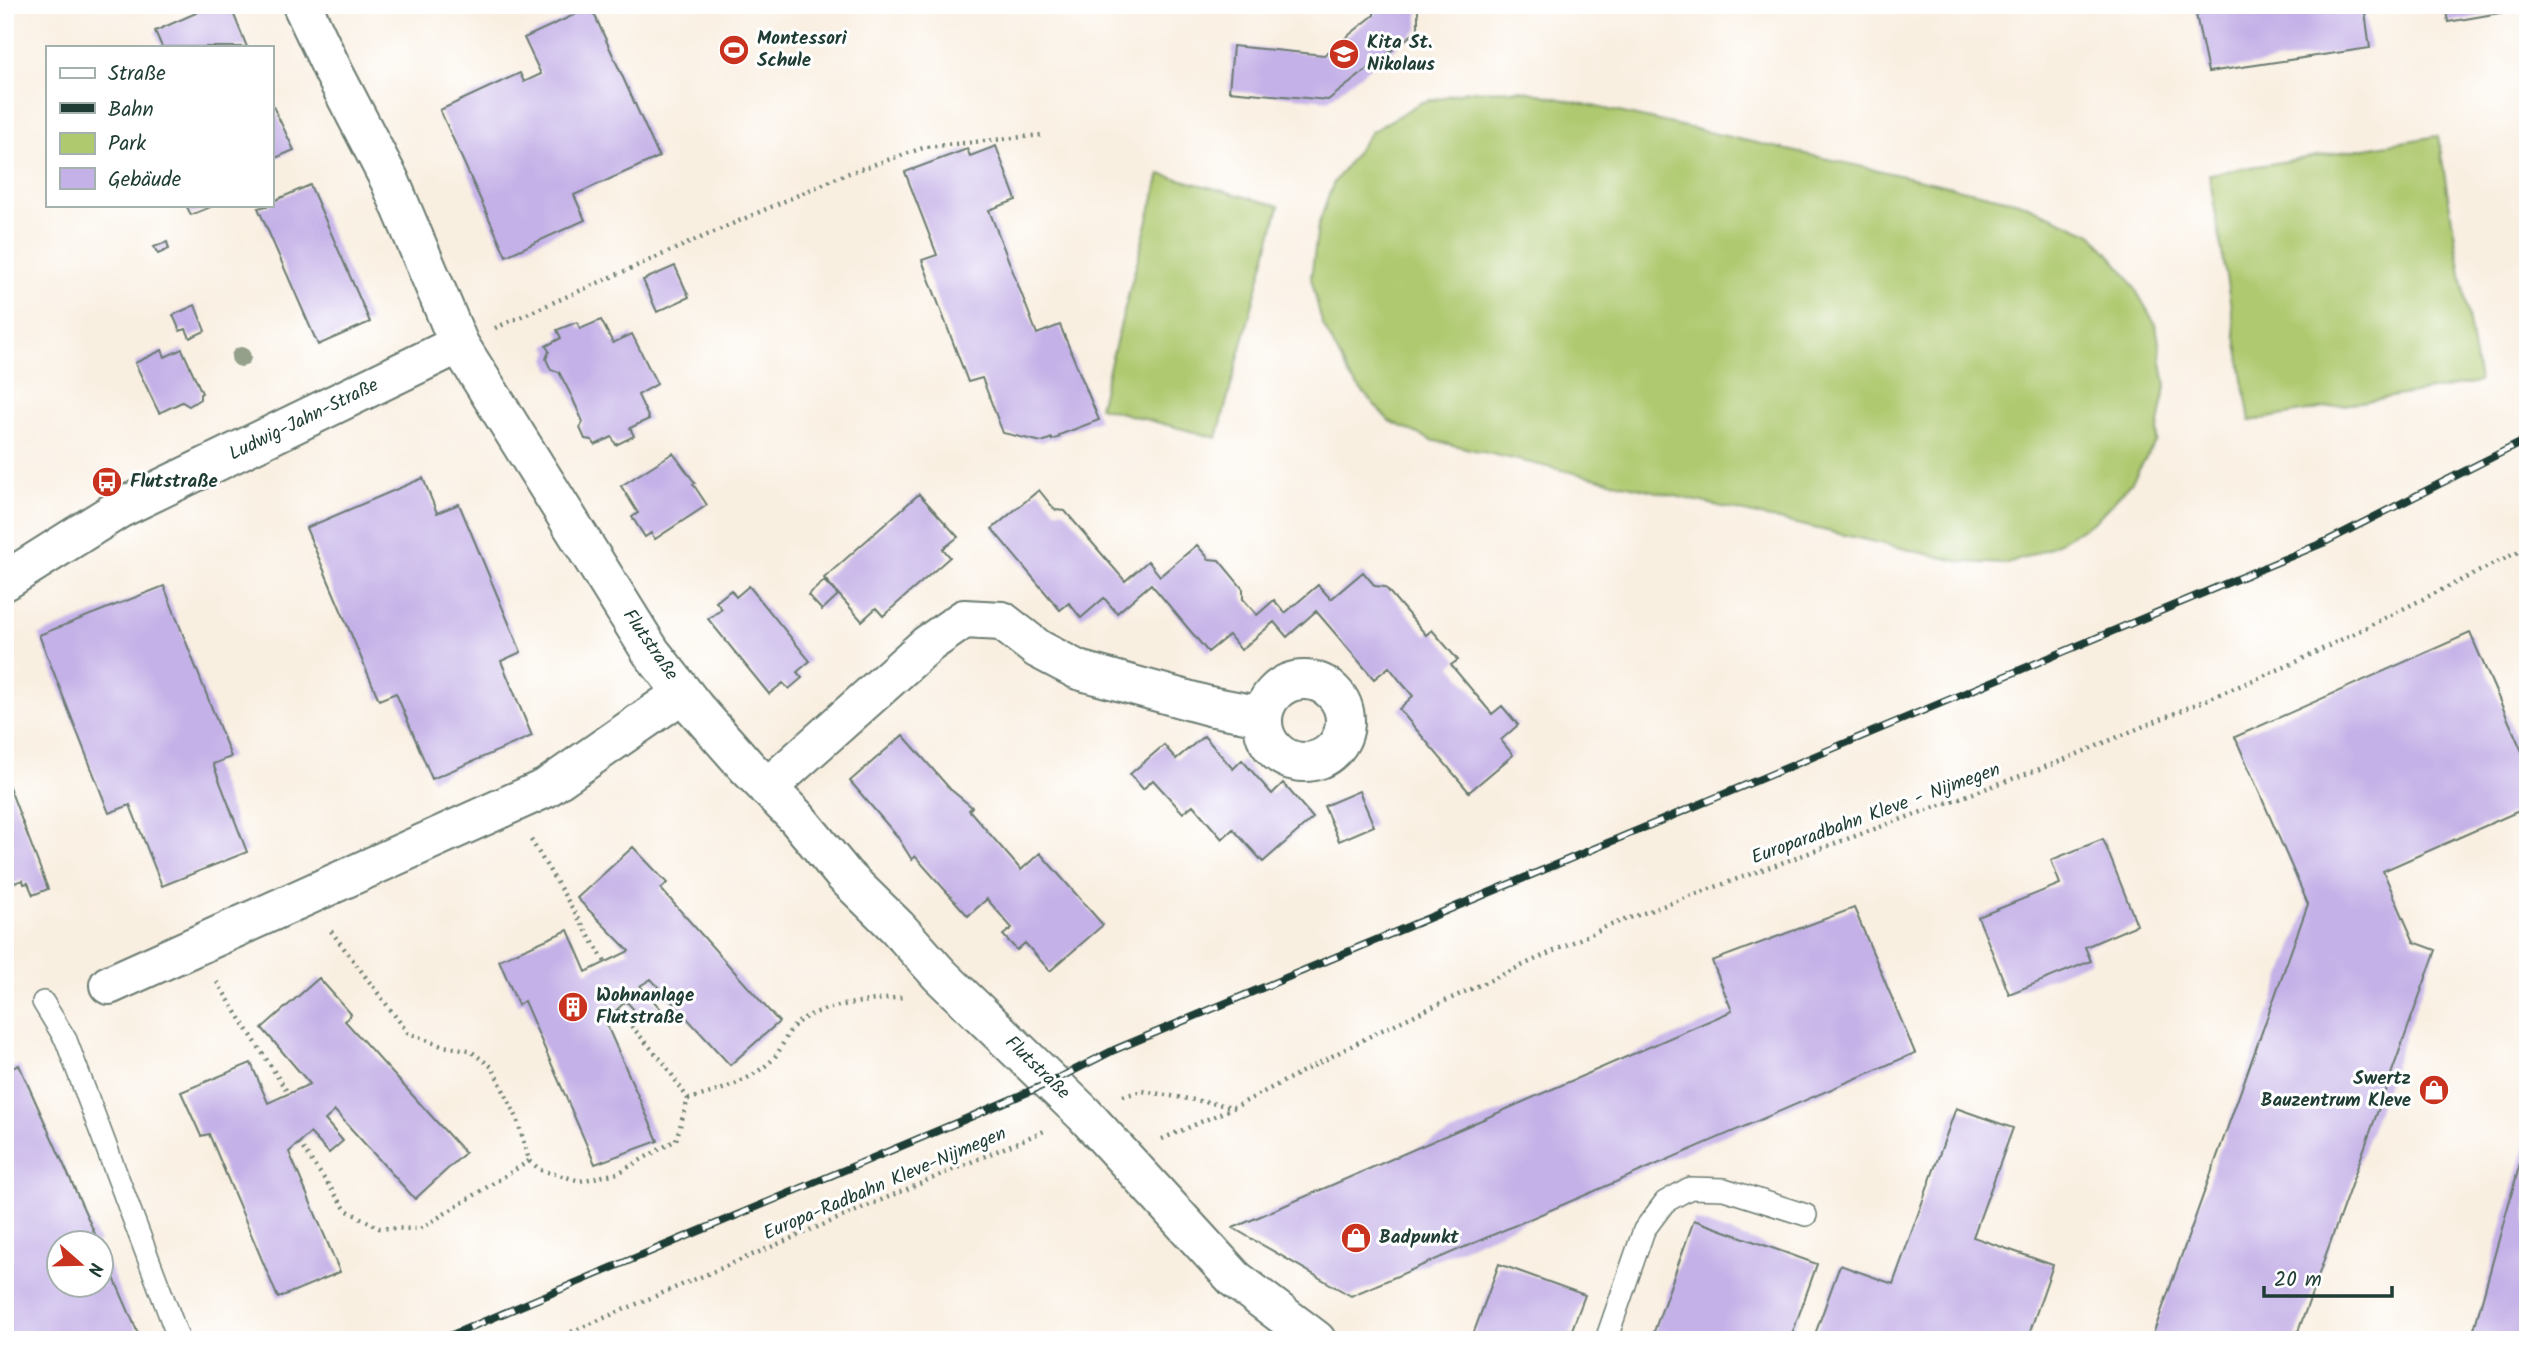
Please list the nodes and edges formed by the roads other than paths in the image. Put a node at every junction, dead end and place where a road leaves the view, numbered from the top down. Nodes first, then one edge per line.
1 (302, 5) edge
2 (459, 344) junction
3 (5, 581) edge
4 (683, 693) junction
5 (1262, 716) dead end
6 (767, 788) junction
7 (109, 985) dead end
8 (43, 1002) dead end
9 (1806, 1215) dead end
10 (179, 1340) edge
11 (1316, 1340) edge
12 (1606, 1340) edge

1 - 2 street, Flutstraße
2 - 3 street, Ludwig-Jahn-Straße
2 - 4 street, Flutstraße
4 - 6 street, Flutstraße
4 - 7 street, Flutstraße
5 - 6 street
6 - 11 street, Flutstraße
8 - 10 lane
9 - 12 lane

